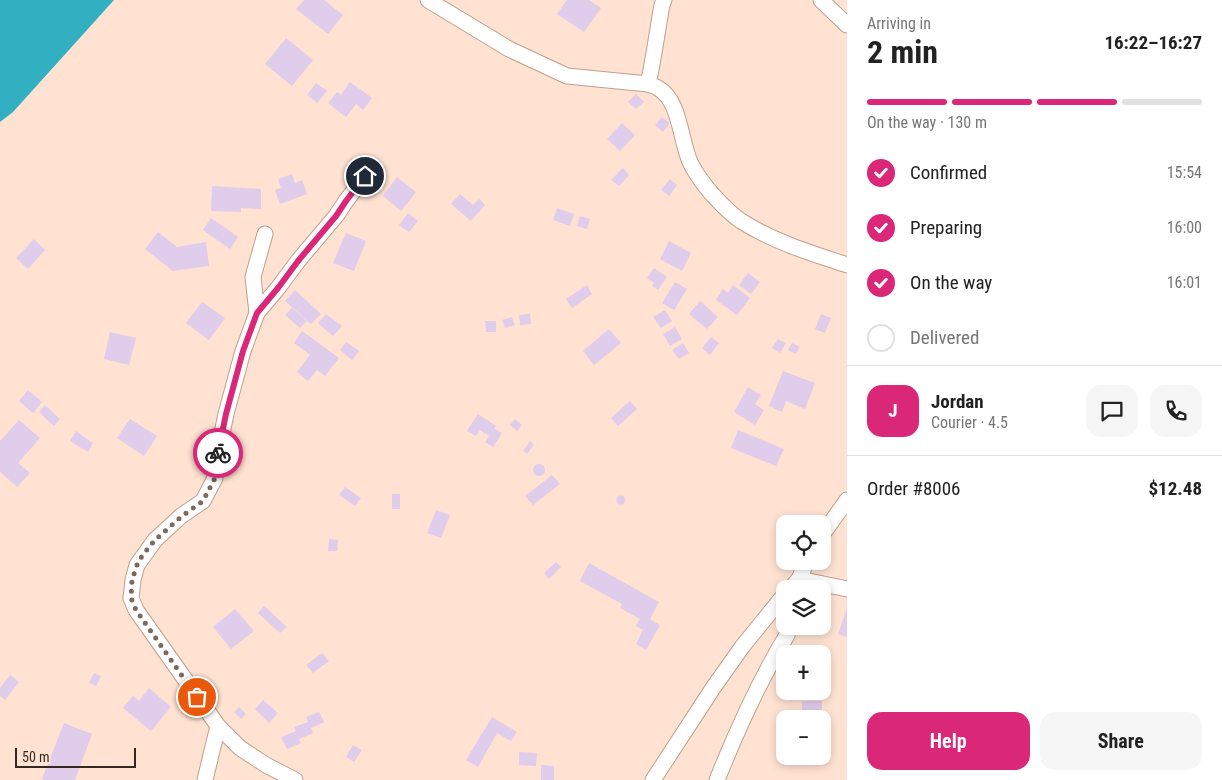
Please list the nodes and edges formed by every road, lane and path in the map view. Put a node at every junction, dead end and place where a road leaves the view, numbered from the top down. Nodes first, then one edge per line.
1 (428, 0) edge
2 (664, 0) edge
3 (821, 0) edge
4 (847, 25) edge
5 (648, 84) junction
6 (365, 176) dead end
7 (265, 234) dead end
8 (847, 265) edge
9 (257, 313) junction
10 (847, 500) edge
11 (831, 522) edge
12 (831, 588) edge
13 (847, 590) edge
14 (776, 605) edge
15 (787, 635) edge
16 (218, 726) junction
17 (205, 780) edge
18 (295, 780) edge
19 (652, 780) edge
20 (717, 780) edge

1 - 5 street
2 - 5 street
3 - 4 street
5 - 8 street
6 - 9 street
7 - 9 street
9 - 16 street
10 - 11 street
12 - 13 street
14 - 19 street
15 - 20 street
16 - 17 street
16 - 18 street

